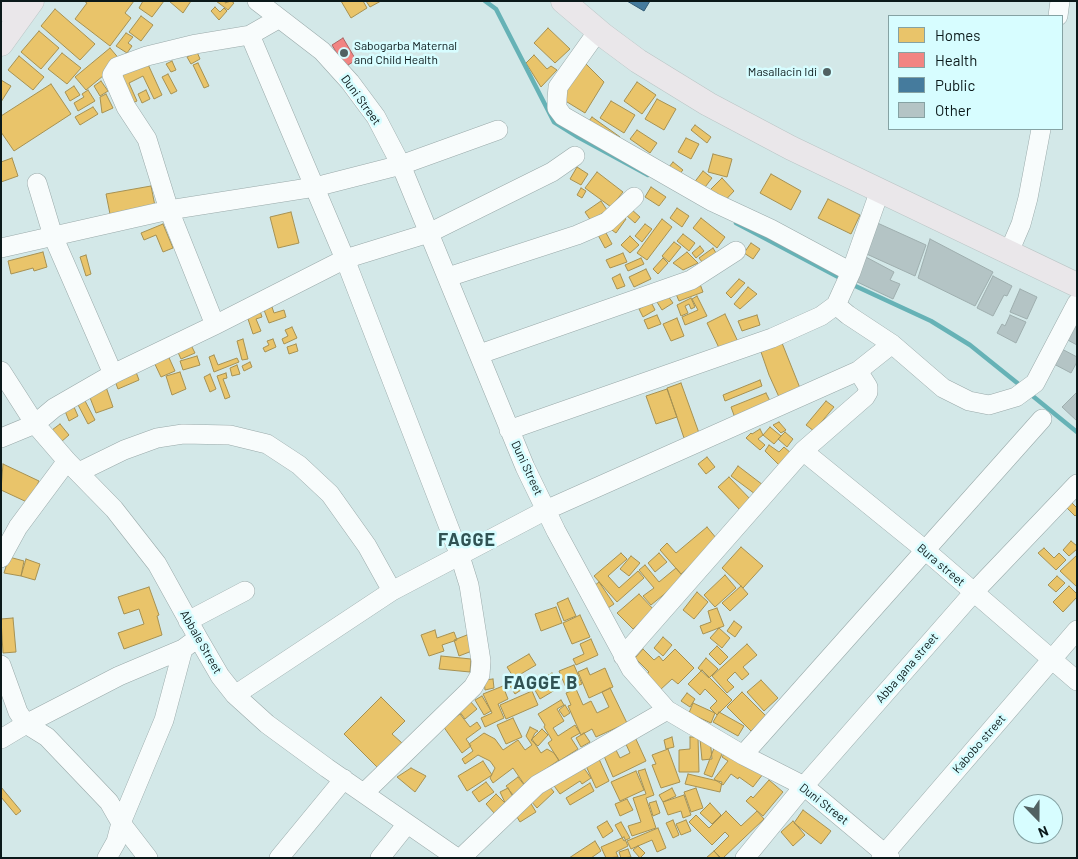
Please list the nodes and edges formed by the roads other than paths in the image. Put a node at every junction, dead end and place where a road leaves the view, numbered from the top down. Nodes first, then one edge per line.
1 (7, 1) edge
2 (32, 1) edge
3 (257, 1) edge
4 (563, 1) edge
5 (583, 1) edge
6 (1060, 1) edge
7 (1, 9) edge
8 (1058, 15) edge
9 (278, 18) junction
10 (598, 31) junction
11 (250, 35) junction
12 (1, 44) edge
13 (498, 130) dead end
14 (1041, 130) edge
15 (575, 156) dead end
16 (402, 165) junction
17 (37, 183) dead end
18 (316, 187) junction
19 (880, 190) junction
20 (634, 197) dead end
21 (170, 210) junction
22 (429, 233) junction
23 (53, 236) junction
24 (1011, 246) junction
25 (1, 248) edge
26 (736, 251) dead end
27 (345, 259) junction
28 (1077, 271) edge
29 (851, 272) junction
30 (448, 277) junction
31 (1077, 285) edge
32 (1077, 303) edge
33 (836, 305) junction
34 (215, 325) junction
35 (892, 344) junction
36 (480, 354) junction
37 (1, 371) edge
38 (858, 371) junction
39 (113, 374) junction
40 (1042, 419) dead end
41 (35, 424) junction
42 (509, 430) junction
43 (1, 438) edge
44 (803, 451) junction
45 (73, 466) junction
46 (1077, 484) edge
47 (546, 510) junction
48 (925, 550) junction
49 (460, 556) junction
50 (1, 558) edge
51 (245, 591) dead end
52 (392, 591) junction
53 (974, 592) junction
54 (188, 621) junction
55 (1077, 630) edge
56 (190, 643) junction
57 (623, 656) junction
58 (1052, 659) junction
59 (1, 665) edge
60 (1077, 681) edge
61 (235, 695) junction
62 (667, 710) junction
63 (26, 724) junction
64 (1, 739) edge
65 (742, 755) junction
66 (344, 779) junction
67 (804, 786) junction
68 (364, 792) junction
69 (122, 823) junction
70 (407, 824) junction
71 (885, 856) edge
72 (107, 858) edge
73 (148, 858) edge
74 (279, 858) edge
75 (380, 858) edge
76 (457, 858) edge
77 (461, 858) edge
78 (745, 858) edge

1 - 7 main road
2 - 12 main road
3 - 9 street, Duni Street
4 - 10 main road
5 - 24 main road
6 - 8 street
9 - 11 street
9 - 16 street, Duni Street
10 - 19 main road
10 - 29 street
11 - 18 street
11 - 21 street
13 - 16 street
14 - 24 street
15 - 22 street
16 - 18 street
16 - 22 street, Duni Street
17 - 23 street
18 - 21 street
18 - 27 street
19 - 24 main road
19 - 29 street
20 - 30 street
21 - 23 street
21 - 34 street
22 - 27 street
22 - 30 street, Duni Street
23 - 25 street
23 - 39 street
24 - 28 main road
24 - 31 main road
26 - 36 street
27 - 34 street
27 - 49 street
29 - 33 street
30 - 36 street, Duni Street
32 - 35 street
33 - 35 street
33 - 42 street
34 - 39 street
35 - 38 street
36 - 42 street, Duni Street
37 - 41 street, Abbale Street
38 - 44 street
38 - 47 street
39 - 41 street
40 - 48 street
41 - 43 street
41 - 45 street, Abbale Street
42 - 47 street, Duni Street
44 - 48 street, Bura street
44 - 57 street
45 - 50 street
45 - 52 street
45 - 54 street, Abbale Street
46 - 53 street, Abba gana street
47 - 49 street
47 - 57 street, Duni Street
48 - 53 street, Bura street
48 - 65 street
49 - 52 street
49 - 68 street
51 - 54 street
52 - 61 street
53 - 58 street, Bura street
53 - 67 street, Abba gana street
54 - 56 street, Abbale Street
55 - 58 street, Kabobo street
56 - 61 street, Abbale Street
56 - 63 street
56 - 69 street
57 - 62 street, Duni Street
58 - 60 street, Bura street
58 - 71 street, Kabobo street
59 - 63 street
61 - 66 street, Abbale Street
62 - 65 street, Duni Street
62 - 77 street
63 - 64 street
63 - 69 street
65 - 67 street, Duni Street
66 - 68 street, Abbale Street
66 - 74 street
67 - 71 street, Duni Street
67 - 78 street, Abba gana street
68 - 70 street, Abbale Street
69 - 72 street
69 - 73 street
70 - 75 street
70 - 76 street, Abbale Street

